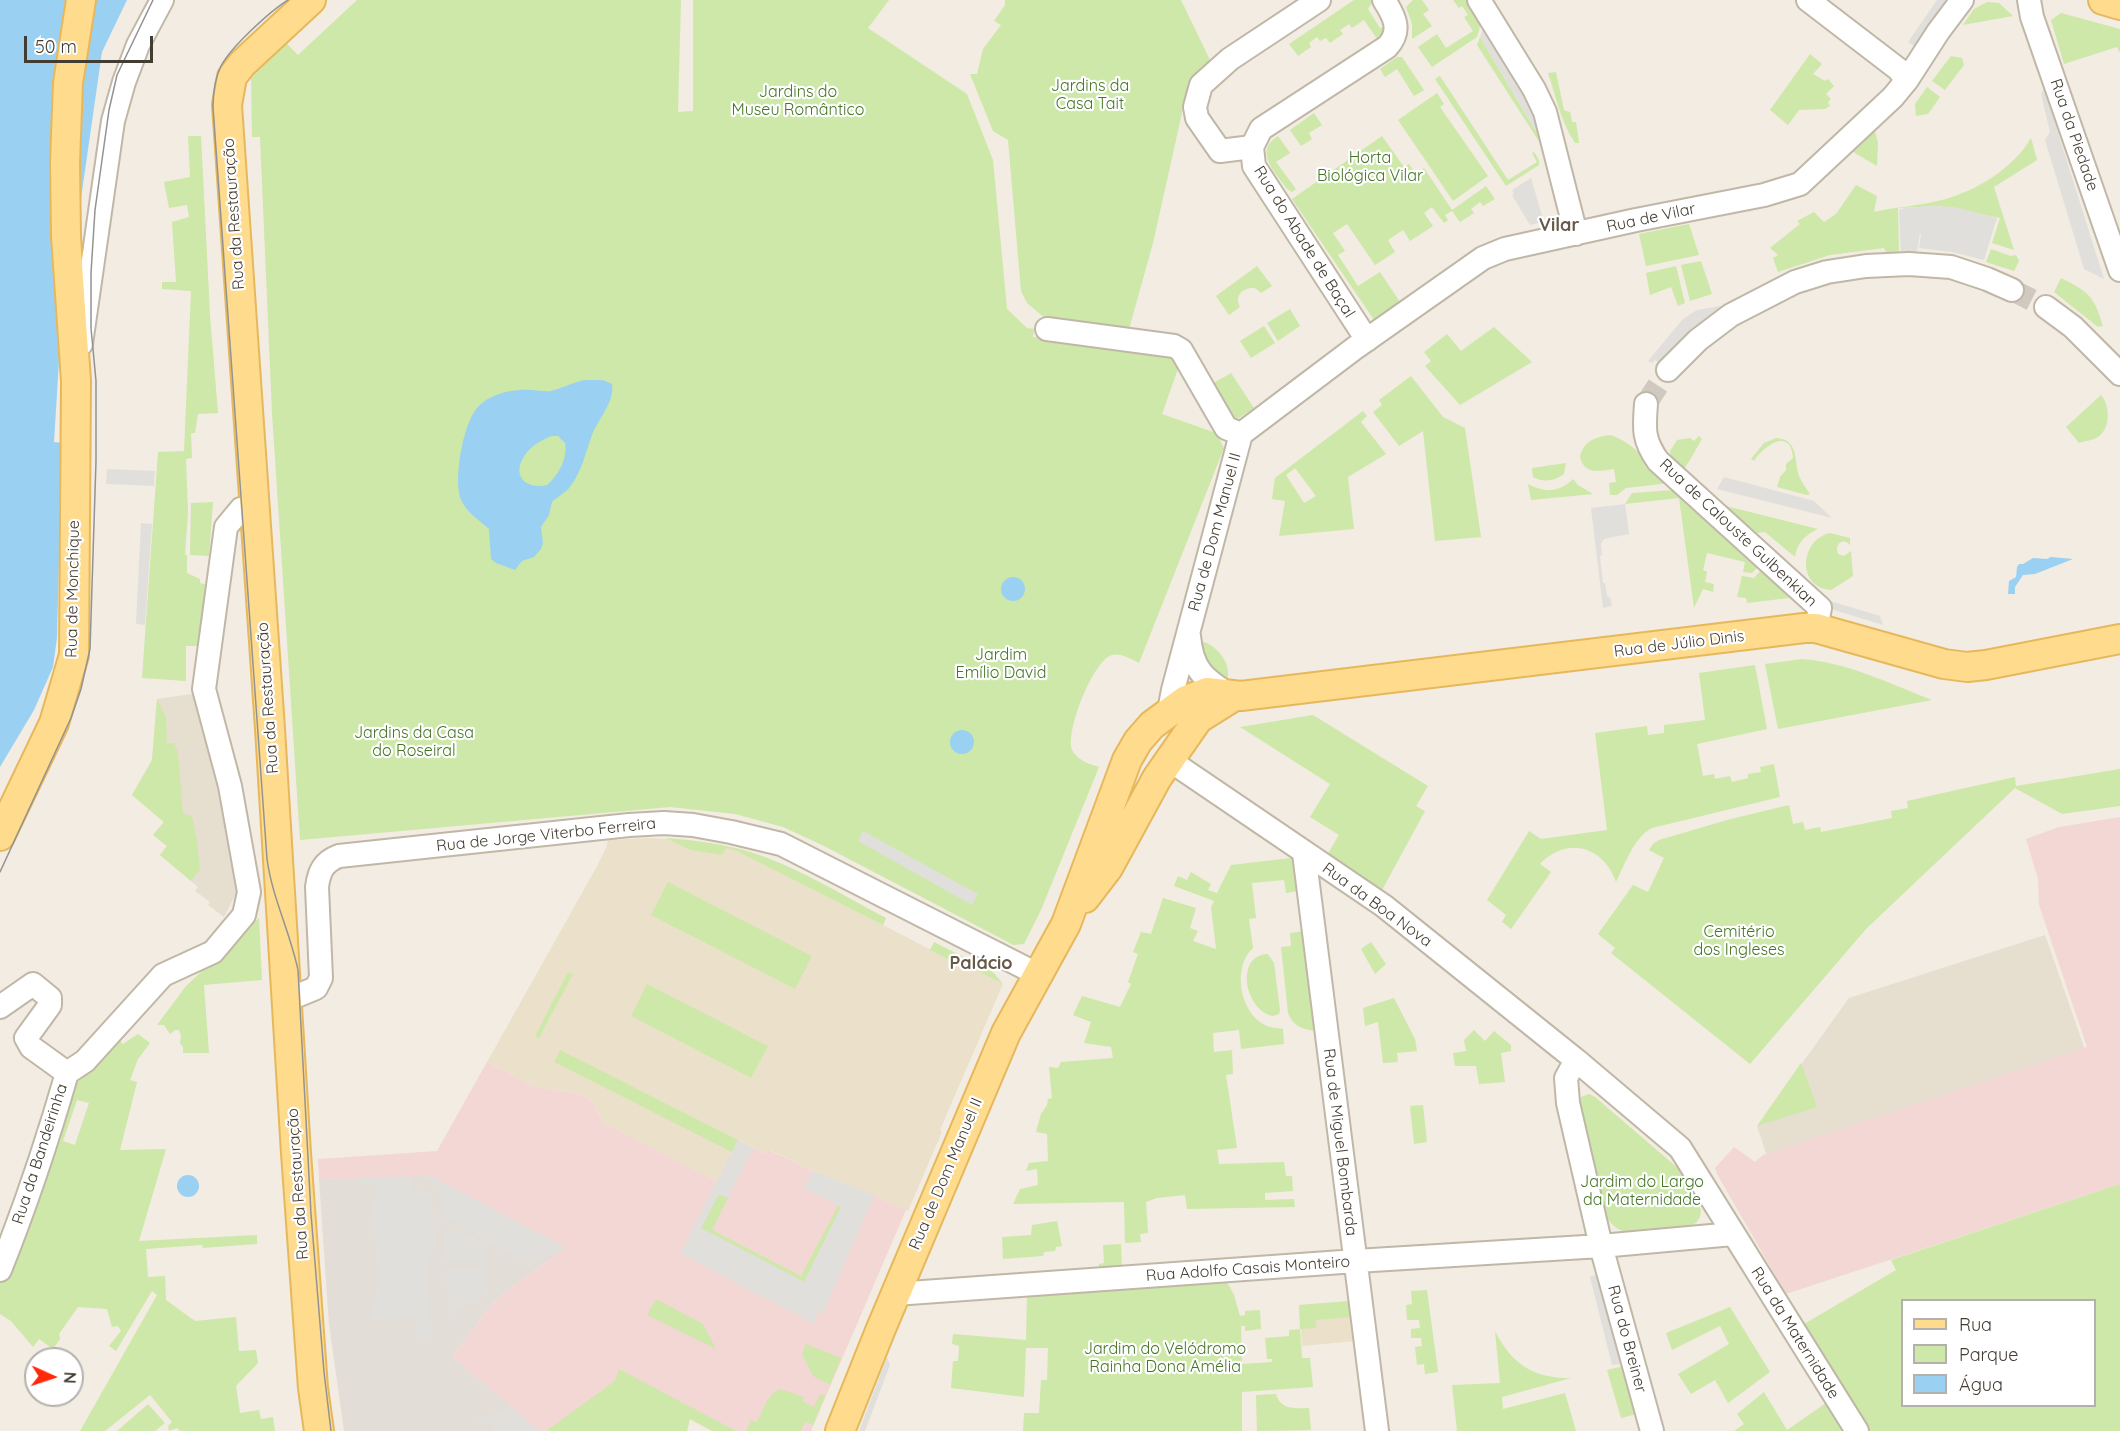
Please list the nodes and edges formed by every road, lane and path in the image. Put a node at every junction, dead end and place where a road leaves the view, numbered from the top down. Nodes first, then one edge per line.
1 (81, 0) edge
2 (162, 0) edge
3 (311, 0) edge
4 (1319, 0) edge
5 (1384, 0) edge
6 (1479, 0) edge
7 (1809, 0) edge
8 (1962, 0) edge
9 (2029, 0) edge
10 (2103, 0) edge
11 (2120, 5) edge
12 (1907, 80) junction
13 (1252, 147) junction
14 (1576, 234) junction
15 (2120, 270) edge
16 (2012, 290) tunnel mouth
17 (2046, 307) tunnel mouth
18 (1047, 330) dead end
19 (1366, 340) junction
20 (75, 363) junction
21 (1668, 370) tunnel mouth
22 (2120, 374) edge
23 (1646, 404) tunnel mouth
24 (1241, 434) junction
25 (255, 508) junction
26 (1818, 618) junction
27 (1189, 630) junction
28 (2120, 639) edge
29 (1233, 697) junction
30 (1169, 711) junction
31 (1163, 769) junction
32 (0, 836) edge
33 (1304, 853) junction
34 (1066, 924) junction
35 (1039, 975) junction
36 (286, 996) junction
37 (0, 1007) edge
38 (1576, 1060) junction
39 (67, 1072) junction
40 (1690, 1164) joint
41 (1732, 1234) junction
42 (1601, 1246) junction
43 (1356, 1261) junction
44 (0, 1270) edge
45 (895, 1294) junction
46 (319, 1431) edge
47 (840, 1431) edge
48 (1377, 1431) edge
49 (1652, 1431) edge
50 (1857, 1431) edge

1 - 20 main road, Rua de Monchique
2 - 20 street, Rua de Monchique
3 - 25 main road, Rua da Restauração
4 - 13 street
5 - 13 street, Rua do Abade de Baçal
6 - 14 street
7 - 12 street
8 - 12 street, Rua de Vilar
9 - 15 street, Rua da Piedade
10 - 11 main road
12 - 14 street, Rua de Vilar
13 - 19 street, Rua do Abade de Baçal
14 - 19 street, Rua de Vilar
16 - 21 street
17 - 22 street
18 - 24 street
19 - 24 street, Rua de Vilar
20 - 32 main road, Rua de Monchique
23 - 26 street, Rua de Calouste Gulbenkian
24 - 27 street, Rua de Dom Manuel II
25 - 36 main road, Rua da Restauração
25 - 39 street
26 - 28 main road, Rua de Júlio Dinis
26 - 29 main road, Rua de Júlio Dinis
27 - 29 street, Rua de Dom Manuel II
27 - 30 street, Rua de Dom Manuel II
29 - 30 main road, Rua de Dom Manuel II
29 - 31 main road, Rua de Dom Manuel II
30 - 31 main road, Rua de Dom Manuel II
30 - 34 main road, Rua de Dom Manuel II
31 - 33 street, Rua da Boa Nova
31 - 34 main road, Rua de Dom Manuel II
33 - 38 street, Rua da Boa Nova
33 - 43 street, Rua de Miguel Bombarda
34 - 35 main road, Rua de Dom Manuel II
35 - 36 street, Rua de Jorge Viterbo Ferreira
35 - 45 main road, Rua de Dom Manuel II
36 - 46 main road, Rua da Restauração
37 - 39 street
38 - 40 street, Rua da Boa Nova
38 - 42 street, Rua do Breiner
39 - 44 street, Rua da Bandeirinha
40 - 41 street, Rua da Maternidade
41 - 42 street, Rua Adolfo Casais Monteiro
41 - 50 street, Rua da Maternidade
42 - 43 street, Rua Adolfo Casais Monteiro
42 - 49 street, Rua do Breiner
43 - 45 street, Rua Adolfo Casais Monteiro
43 - 48 street, Rua de Miguel Bombarda
45 - 47 main road, Rua de Dom Manuel II

